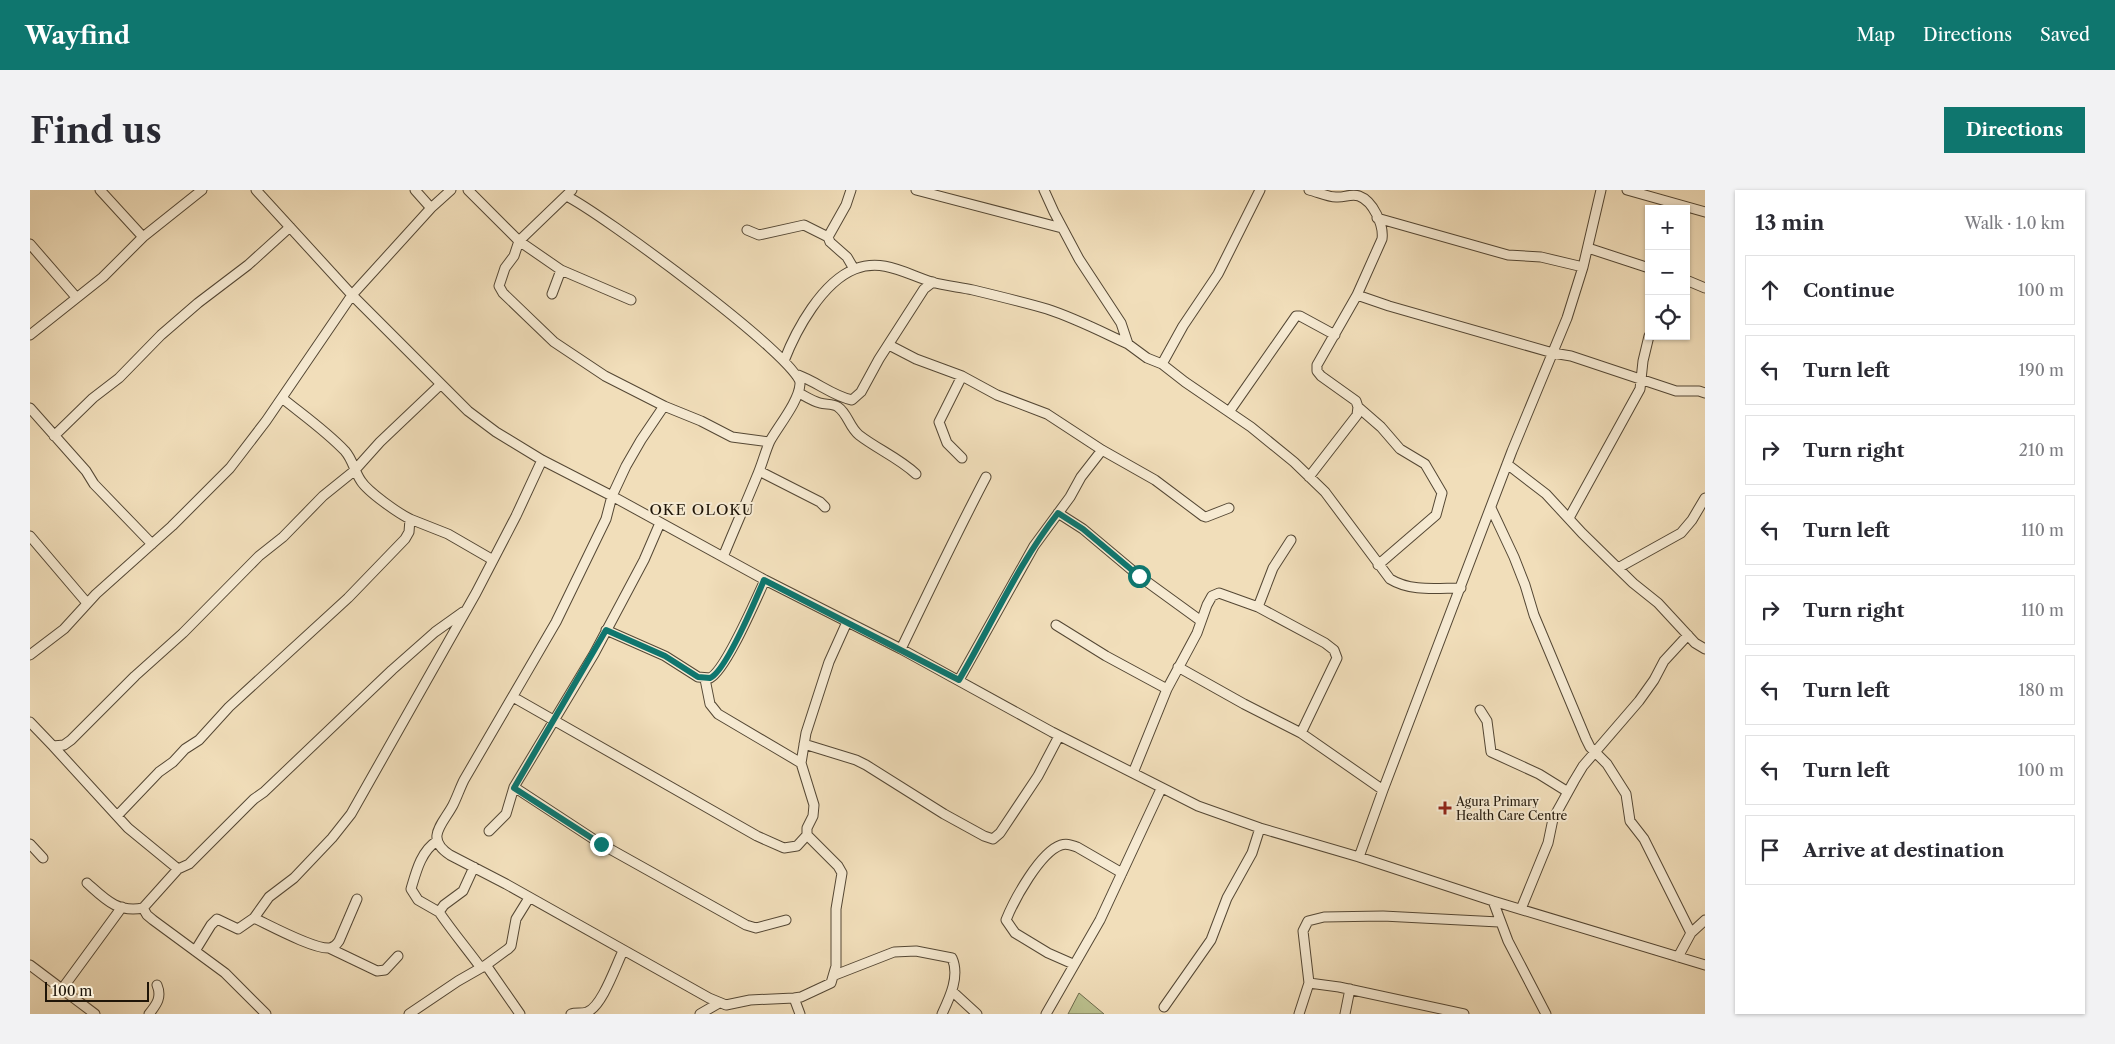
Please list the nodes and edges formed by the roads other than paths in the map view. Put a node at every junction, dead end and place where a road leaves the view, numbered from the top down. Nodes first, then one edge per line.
1 (100, 190) edge
2 (202, 190) edge
3 (256, 190) edge
4 (415, 190) edge
5 (451, 190) edge
6 (468, 190) edge
7 (851, 190) edge
8 (916, 190) edge
9 (1044, 190) edge
10 (1260, 190) edge
11 (1309, 190) edge
12 (1601, 190) edge
13 (1626, 190) edge
14 (569, 193) edge
15 (431, 208) junction
16 (1705, 212) edge
17 (1377, 218) junction
18 (290, 227) junction
19 (1062, 228) junction
20 (747, 230) dead end
21 (143, 237) junction
22 (828, 238) junction
23 (519, 240) junction
24 (30, 244) edge
25 (1588, 248) junction
26 (1583, 267) junction
27 (1645, 267) edge
28 (854, 269) junction
29 (561, 270) junction
30 (933, 282) junction
31 (1690, 282) edge
32 (1705, 288) edge
33 (552, 294) dead end
34 (352, 295) junction
35 (1357, 295) junction
36 (76, 297) junction
37 (631, 300) dead end
38 (30, 335) edge
39 (1335, 335) junction
40 (1648, 340) edge
41 (1128, 344) junction
42 (889, 345) junction
43 (1553, 353) junction
44 (784, 361) junction
45 (1162, 364) junction
46 (798, 375) junction
47 (962, 376) junction
48 (1641, 380) junction
49 (440, 385) junction
50 (799, 393) junction
51 (1705, 393) edge
52 (282, 398) junction
53 (664, 406) junction
54 (1358, 407) junction
55 (30, 408) edge
56 (1230, 412) junction
57 (54, 436) junction
58 (770, 442) junction
59 (1102, 450) junction
60 (962, 458) dead end
61 (542, 460) junction
62 (1507, 464) junction
63 (354, 470) junction
64 (759, 472) junction
65 (916, 474) dead end
66 (1309, 476) junction
67 (986, 477) dead end
68 (612, 496) junction
69 (1705, 498) edge
70 (825, 507) dead end
71 (1229, 508) dead end
72 (1491, 508) junction
73 (1058, 513) junction
74 (1569, 518) junction
75 (410, 519) junction
76 (660, 523) junction
77 (30, 536) edge
78 (1290, 540) dead end
79 (152, 544) junction
80 (723, 556) junction
81 (493, 560) junction
82 (1378, 565) junction
83 (1618, 568) junction
84 (764, 580) junction
85 (1461, 588) junction
86 (87, 603) junction
87 (1258, 607) junction
88 (466, 610) junction
89 (1201, 621) junction
90 (847, 622) junction
91 (1056, 625) dead end
92 (606, 630) junction
93 (1688, 635) junction
94 (901, 649) junction
95 (1705, 649) edge
96 (30, 655) edge
97 (1178, 667) junction
98 (705, 679) junction
99 (959, 680) junction
100 (1167, 689) junction
101 (513, 697) junction
102 (1480, 710) dead end
103 (553, 719) junction
104 (30, 722) edge
105 (1301, 733) junction
106 (1059, 736) junction
107 (804, 744) junction
108 (53, 746) junction
109 (1596, 753) junction
110 (801, 763) junction
111 (1133, 773) junction
112 (514, 788) junction
113 (1161, 789) junction
114 (1383, 790) junction
115 (1568, 792) junction
116 (117, 816) junction
117 (1260, 828) junction
118 (489, 831) dead end
119 (806, 835) junction
120 (437, 841) junction
121 (30, 844) edge
122 (43, 858) dead end
123 (1359, 858) junction
124 (474, 867) junction
125 (178, 870) junction
126 (1122, 873) junction
127 (87, 883) dead end
128 (530, 898) junction
129 (358, 899) dead end
130 (1493, 901) junction
131 (122, 907) junction
132 (143, 908) junction
133 (1521, 909) junction
134 (438, 912) junction
135 (254, 918) junction
136 (786, 920) dead end
137 (1705, 920) edge
138 (1499, 922) junction
139 (1690, 932) junction
140 (329, 948) junction
141 (195, 951) junction
142 (623, 951) junction
143 (398, 956) dead end
144 (1678, 957) junction
145 (1073, 964) junction
146 (30, 965) edge
147 (1705, 965) edge
148 (483, 967) junction
149 (834, 974) junction
150 (1309, 983) junction
151 (157, 985) dead end
152 (62, 989) junction
153 (1350, 989) junction
154 (953, 992) junction
155 (794, 998) junction
156 (719, 1003) junction
157 (1164, 1007) dead end
158 (1424, 1010) edge
159 (90, 1013) edge
160 (150, 1014) edge
161 (266, 1014) edge
162 (409, 1014) edge
163 (520, 1014) edge
164 (571, 1014) edge
165 (700, 1014) edge
166 (800, 1014) edge
167 (942, 1014) edge
168 (977, 1014) edge
169 (1046, 1014) edge
170 (1299, 1014) edge
171 (1345, 1014) edge
172 (1464, 1014) edge
173 (1546, 1014) edge

1 - 21 street
2 - 21 street
3 - 18 street
4 - 15 street
5 - 15 street
6 - 23 street
7 - 22 street
8 - 19 street
9 - 19 street
10 - 45 street
11 - 17 street
12 - 25 street
13 - 16 street
14 - 23 street
14 - 44 street
15 - 34 street
17 - 26 street
17 - 35 street
18 - 34 street
18 - 57 street
19 - 41 street
20 - 22 street
21 - 36 street
22 - 28 street
23 - 29 street
23 - 53 street
24 - 36 street
25 - 26 street
25 - 27 street
26 - 43 street
28 - 30 street
28 - 44 street
29 - 33 street
29 - 37 street
30 - 41 street
30 - 42 street
31 - 32 street
34 - 49 street
34 - 52 street
35 - 39 street
35 - 43 street
36 - 38 street
39 - 54 street
39 - 56 street
40 - 48 street
41 - 45 street
42 - 46 street
42 - 47 street
43 - 48 street
43 - 62 street
44 - 46 street
45 - 56 street
46 - 50 street
47 - 59 street
47 - 60 street
48 - 51 street
48 - 74 street
49 - 61 street
49 - 63 street
50 - 58 street
50 - 65 street
52 - 63 street
52 - 79 street
53 - 58 street
53 - 68 street
54 - 66 street
54 - 82 street
55 - 57 street
56 - 66 street
57 - 79 street
58 - 64 street
59 - 71 street
59 - 73 street
61 - 68 street
61 - 81 street
62 - 72 street
62 - 74 street
63 - 75 street
63 - 108 street
64 - 70 street
64 - 80 street
66 - 82 street
67 - 94 street
68 - 76 street
68 - 101 street
69 - 83 street
72 - 85 street
72 - 109 street
73 - 89 street
73 - 99 street
74 - 83 street
75 - 81 street
75 - 116 street
76 - 80 street
76 - 92 street
77 - 86 street
78 - 87 street
79 - 86 street
80 - 84 street
81 - 88 street
82 - 85 street
83 - 93 street
84 - 90 street
84 - 98 street
85 - 114 street
86 - 96 street
87 - 89 street
87 - 105 street
88 - 125 street
88 - 135 street
89 - 97 street
90 - 94 street
90 - 107 street
91 - 100 street
92 - 98 street
92 - 103 street
93 - 95 street
93 - 109 street
94 - 99 street
97 - 100 street
97 - 105 street
98 - 110 street
99 - 106 street
100 - 111 street
101 - 103 street
101 - 120 street
102 - 115 street
103 - 112 street
103 - 119 street
104 - 108 street
105 - 114 street
106 - 107 street
106 - 111 street
107 - 110 street
108 - 116 street
109 - 115 street
109 - 139 street
110 - 119 street
111 - 113 street
112 - 118 street
112 - 136 street
113 - 117 street
113 - 126 street
114 - 123 street
115 - 133 street
116 - 125 street
117 - 123 street
117 - 157 street
119 - 149 street
120 - 124 street
120 - 134 street
121 - 122 street
123 - 130 street
124 - 128 street
124 - 134 street
125 - 132 street
126 - 145 street
126 - 145 street
127 - 131 street
128 - 142 street
128 - 148 street
129 - 140 street
130 - 133 street
130 - 138 street
131 - 132 street
131 - 152 street
132 - 141 street
133 - 144 street
134 - 148 street
135 - 140 street
135 - 141 street
137 - 139 street
138 - 150 street
138 - 173 street
139 - 144 street
140 - 143 street
141 - 161 street
142 - 156 street
142 - 164 street
144 - 147 street
145 - 169 street
146 - 152 street
148 - 162 street
148 - 163 street
149 - 154 street
149 - 155 street
150 - 153 street
150 - 170 street
151 - 160 street
152 - 159 street
153 - 158 street
153 - 171 street
154 - 167 street
154 - 168 street
155 - 156 street
155 - 166 street
156 - 165 street
158 - 172 street

